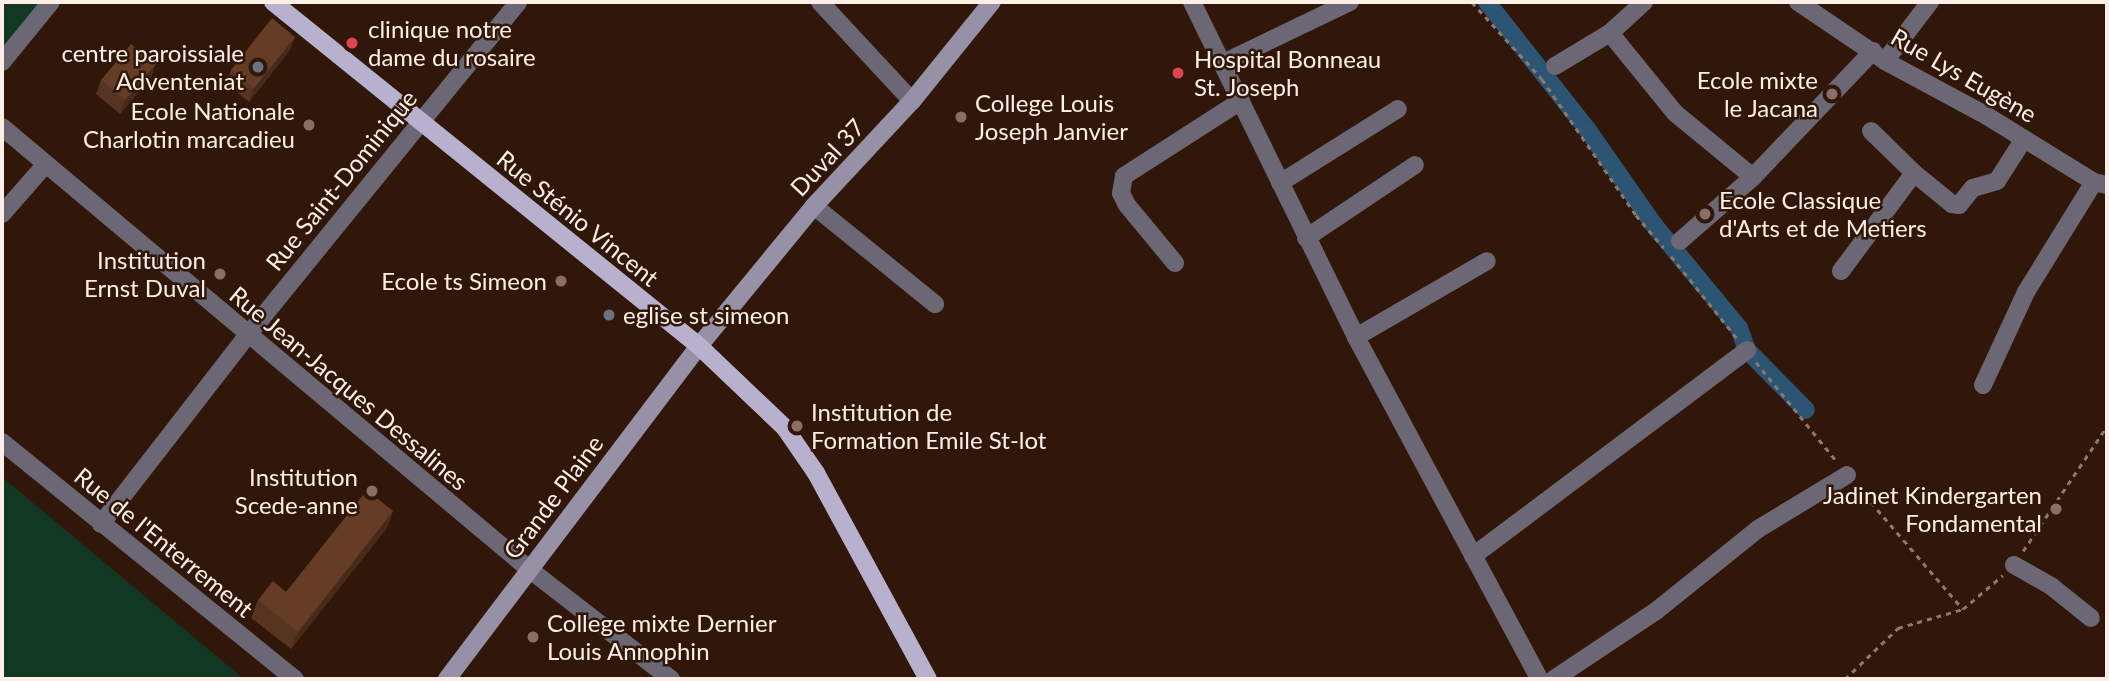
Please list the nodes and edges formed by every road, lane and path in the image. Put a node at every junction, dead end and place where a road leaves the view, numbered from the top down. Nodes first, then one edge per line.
1 (51, 2) edge
2 (273, 2) edge
3 (518, 2) edge
4 (820, 2) edge
5 (992, 2) edge
6 (1192, 2) edge
7 (1350, 2) edge
8 (1472, 2) edge
9 (1644, 2) edge
10 (1798, 2) edge
11 (1930, 2) edge
12 (1610, 33) junction
13 (1879, 56) junction
14 (2, 62) edge
15 (1223, 63) junction
16 (1555, 66) dead end
17 (912, 101) junction
18 (1241, 101) junction
19 (1398, 109) dead end
20 (419, 123) junction
21 (2, 127) edge
22 (1871, 131) dead end
23 (2024, 139) junction
24 (46, 164) junction
25 (1415, 166) dead end
26 (1914, 173) junction
27 (1753, 177) junction
28 (1280, 183) junction
29 (2101, 184) edge
30 (814, 206) junction
31 (2, 214) edge
32 (1306, 238) junction
33 (1679, 241) dead end
34 (1487, 261) dead end
35 (1175, 263) dead end
36 (1842, 271) dead end
37 (935, 304) dead end
38 (247, 336) junction
39 (1356, 337) junction
40 (699, 346) junction
41 (1747, 350) junction
42 (1983, 385) dead end
43 (2107, 426) edge
44 (2, 442) edge
45 (1847, 475) junction
46 (101, 524) junction
47 (1473, 556) junction
48 (2014, 565) junction
49 (528, 569) junction
50 (1963, 609) junction
51 (2091, 618) dead end
52 (923, 677) edge
53 (295, 679) edge
54 (447, 679) edge
55 (671, 679) edge
56 (1539, 679) edge
57 (1554, 679) edge
58 (1845, 679) edge

1 - 14 street
2 - 20 main road, Rue Sténio Vincent
3 - 20 street, Rue Saint-Dominique
4 - 17 street
5 - 17 street, Duval 37
6 - 15 street
7 - 15 street
8 - 41 path
9 - 12 street
10 - 13 street, Rue Lys Eugène
11 - 13 street
12 - 16 street
12 - 27 street
13 - 23 street, Rue Lys Eugène
13 - 27 street
15 - 18 street
17 - 30 street, Duval 37
18 - 28 street
18 - 35 street
19 - 28 street
20 - 38 street, Rue Saint-Dominique
20 - 40 main road, Rue Sténio Vincent
21 - 24 street, Rue Jean-Jacques Dessalines
22 - 26 street
23 - 26 street
23 - 29 street, Rue Lys Eugène
24 - 31 street
24 - 38 street, Rue Jean-Jacques Dessalines
25 - 32 street
26 - 36 street
27 - 33 street
28 - 32 street
29 - 42 street
30 - 37 street
30 - 40 street, Duval 37
32 - 39 street
34 - 39 street
38 - 46 street, Rue Saint-Dominique
38 - 49 street, Rue Jean-Jacques Dessalines
39 - 47 street
40 - 49 street, Grande Plaine
40 - 52 main road, Rue Sténio Vincent
41 - 45 path
41 - 47 street
43 - 48 path
44 - 46 street, Rue de l'Enterrement
45 - 50 path
45 - 57 street
46 - 53 street, Rue de l'Enterrement
47 - 56 street
48 - 50 path
48 - 51 street
49 - 54 street, Grande Plaine
49 - 55 street, Rue Jean-Jacques Dessalines
50 - 58 path

